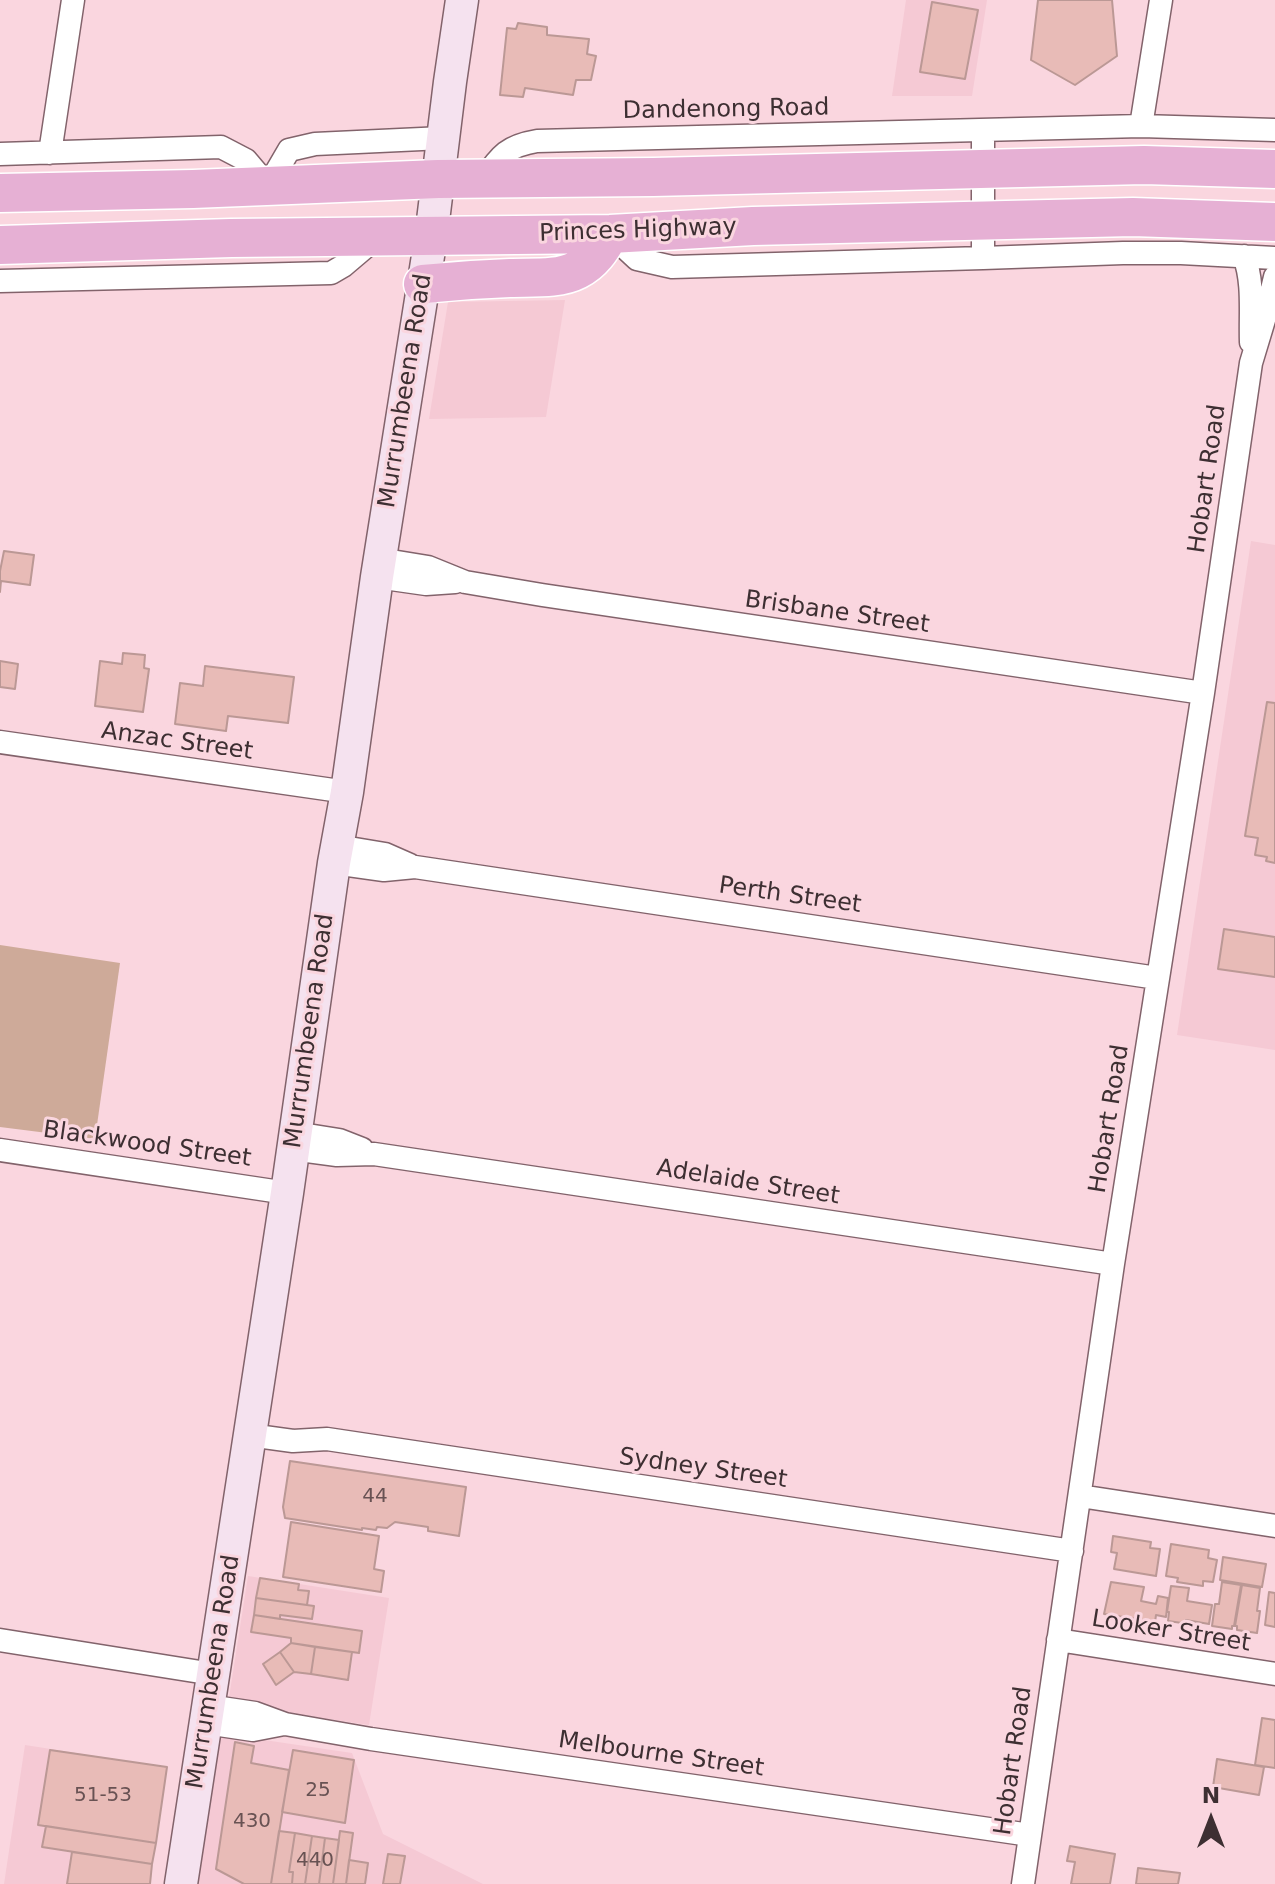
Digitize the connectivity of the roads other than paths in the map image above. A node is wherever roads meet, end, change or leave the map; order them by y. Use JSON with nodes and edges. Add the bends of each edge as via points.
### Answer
{"nodes":[{"id":1,"x":73,"y":0,"type":"edge"},
{"id":2,"x":462,"y":0,"type":"edge"},
{"id":3,"x":1161,"y":0,"type":"edge"},
{"id":4,"x":1141,"y":126,"type":"junction"},
{"id":5,"x":1275,"y":130,"type":"edge"},
{"id":6,"x":983,"y":131,"type":"junction"},
{"id":7,"x":443,"y":138,"type":"junction"},
{"id":8,"x":50,"y":153,"type":"junction"},
{"id":9,"x":0,"y":154,"type":"edge"},
{"id":10,"x":983,"y":169,"type":"junction"},
{"id":11,"x":1275,"y":169,"type":"edge"},
{"id":12,"x":485,"y":178,"type":"junction"},
{"id":13,"x":438,"y":179,"type":"junction"},
{"id":14,"x":268,"y":186,"type":"junction"},
{"id":15,"x":0,"y":193,"type":"edge"},
{"id":16,"x":983,"y":220,"type":"junction"},
{"id":17,"x":1275,"y":222,"type":"edge"},
{"id":18,"x":610,"y":234,"type":"junction"},
{"id":19,"x":377,"y":237,"type":"junction"},
{"id":20,"x":431,"y":237,"type":"junction"},
{"id":21,"x":52,"y":244,"type":"junction"},
{"id":22,"x":0,"y":245,"type":"edge"},
{"id":23,"x":1244,"y":256,"type":"junction"},
{"id":24,"x":983,"y":258,"type":"junction"},
{"id":25,"x":1275,"y":258,"type":"edge"},
{"id":26,"x":1275,"y":277,"type":"edge"},
{"id":27,"x":72,"y":279,"type":"junction"},
{"id":28,"x":0,"y":281,"type":"edge"},
{"id":29,"x":423,"y":284,"type":"junction"},
{"id":30,"x":1251,"y":363,"type":"junction"},
{"id":31,"x":378,"y":568,"type":"junction"},
{"id":32,"x":1203,"y":693,"type":"junction"},
{"id":33,"x":0,"y":742,"type":"edge"},
{"id":34,"x":347,"y":792,"type":"junction"},
{"id":35,"x":336,"y":855,"type":"junction"},
{"id":36,"x":1157,"y":978,"type":"junction"},
{"id":37,"x":294,"y":1141,"type":"junction"},
{"id":38,"x":0,"y":1150,"type":"edge"},
{"id":39,"x":287,"y":1193,"type":"junction"},
{"id":40,"x":1113,"y":1264,"type":"junction"},
{"id":41,"x":250,"y":1427,"type":"junction"},
{"id":42,"x":1080,"y":1496,"type":"junction"},
{"id":43,"x":1275,"y":1526,"type":"edge"},
{"id":44,"x":1072,"y":1551,"type":"junction"},
{"id":45,"x":0,"y":1640,"type":"edge"},
{"id":46,"x":1058,"y":1640,"type":"junction"},
{"id":47,"x":213,"y":1674,"type":"junction"},
{"id":48,"x":1275,"y":1674,"type":"edge"},
{"id":49,"x":207,"y":1715,"type":"junction"},
{"id":50,"x":1030,"y":1835,"type":"junction"},
{"id":51,"x":181,"y":1884,"type":"edge"},
{"id":52,"x":1023,"y":1884,"type":"edge"}],
"edges":[{"from":1,"to":8,"type":"street"},
{"from":2,"to":7,"type":"main road","name":"Murrumbeena Road"},
{"from":3,"to":4,"type":"street"},
{"from":4,"to":5,"type":"street","name":"Dandenong Road"},
{"from":4,"to":6,"type":"street","name":"Dandenong Road"},
{"from":6,"to":10,"type":"street"},
{"from":6,"to":12,"type":"street","name":"Dandenong Road","via":[[537,141],[501,155]]},
{"from":7,"to":13,"type":"main road","name":"Murrumbeena Road"},
{"from":7,"to":14,"type":"street","via":[[289,150]]},
{"from":8,"to":9,"type":"street"},
{"from":8,"to":14,"type":"street","via":[[221,147],[246,160]]},
{"from":10,"to":11,"type":"highway"},
{"from":10,"to":12,"type":"highway"},
{"from":10,"to":16,"type":"street"},
{"from":12,"to":13,"type":"highway"},
{"from":13,"to":14,"type":"highway"},
{"from":13,"to":20,"type":"main road","name":"Murrumbeena Road"},
{"from":14,"to":15,"type":"highway"},
{"from":16,"to":17,"type":"highway","name":"Princes Highway","via":[[1133,217]]},
{"from":16,"to":18,"type":"highway","name":"Princes Highway"},
{"from":16,"to":24,"type":"street"},
{"from":18,"to":20,"type":"highway","name":"Princes Highway"},
{"from":18,"to":24,"type":"street","via":[[637,259],[672,267]]},
{"from":18,"to":29,"type":"highway","via":[[600,252],[574,273]]},
{"from":19,"to":20,"type":"highway","name":"Princes Highway"},
{"from":19,"to":21,"type":"highway","name":"Princes Highway"},
{"from":19,"to":27,"type":"street","via":[[331,273]]},
{"from":20,"to":29,"type":"main road","name":"Murrumbeena Road"},
{"from":21,"to":22,"type":"highway","name":"Princes Highway"},
{"from":21,"to":27,"type":"street"},
{"from":23,"to":24,"type":"street"},
{"from":23,"to":25,"type":"street"},
{"from":23,"to":30,"type":"street","name":"Hobart Road","via":[[1251,286]]},
{"from":26,"to":30,"type":"street","name":"Hobart Road"},
{"from":27,"to":28,"type":"street"},
{"from":29,"to":31,"type":"main road","name":"Murrumbeena Road"},
{"from":30,"to":32,"type":"street","name":"Hobart Road"},
{"from":31,"to":32,"type":"street","name":"Brisbane Street","via":[[426,584],[465,582]]},
{"from":31,"to":34,"type":"main road","name":"Murrumbeena Road"},
{"from":32,"to":36,"type":"street","name":"Hobart Road"},
{"from":33,"to":34,"type":"street","name":"Anzac Street"},
{"from":34,"to":35,"type":"main road","name":"Murrumbeena Road"},
{"from":35,"to":36,"type":"street","name":"Perth Street","via":[[384,870],[415,867]]},
{"from":35,"to":37,"type":"main road","name":"Murrumbeena Road"},
{"from":36,"to":40,"type":"street","name":"Hobart Road"},
{"from":37,"to":39,"type":"main road","name":"Murrumbeena Road"},
{"from":37,"to":40,"type":"street","name":"Adelaide Street","via":[[337,1155],[374,1154]]},
{"from":38,"to":39,"type":"street","name":"Blackwood Street"},
{"from":39,"to":41,"type":"main road","name":"Murrumbeena Road"},
{"from":40,"to":42,"type":"street","name":"Hobart Road"},
{"from":41,"to":44,"type":"street","name":"Sydney Street","via":[[293,1441],[327,1439]]},
{"from":41,"to":47,"type":"main road","name":"Murrumbeena Road"},
{"from":42,"to":43,"type":"street"},
{"from":42,"to":44,"type":"street","name":"Hobart Road"},
{"from":44,"to":46,"type":"street","name":"Hobart Road"},
{"from":45,"to":47,"type":"street"},
{"from":46,"to":48,"type":"street","name":"Looker Street"},
{"from":46,"to":50,"type":"street","name":"Hobart Road"},
{"from":47,"to":49,"type":"main road","name":"Murrumbeena Road"},
{"from":49,"to":50,"type":"street","name":"Melbourne Street","via":[[255,1713],[285,1724],[371,1739]]},
{"from":49,"to":51,"type":"main road","name":"Murrumbeena Road"},
{"from":50,"to":52,"type":"street","name":"Hobart Road"}]}
